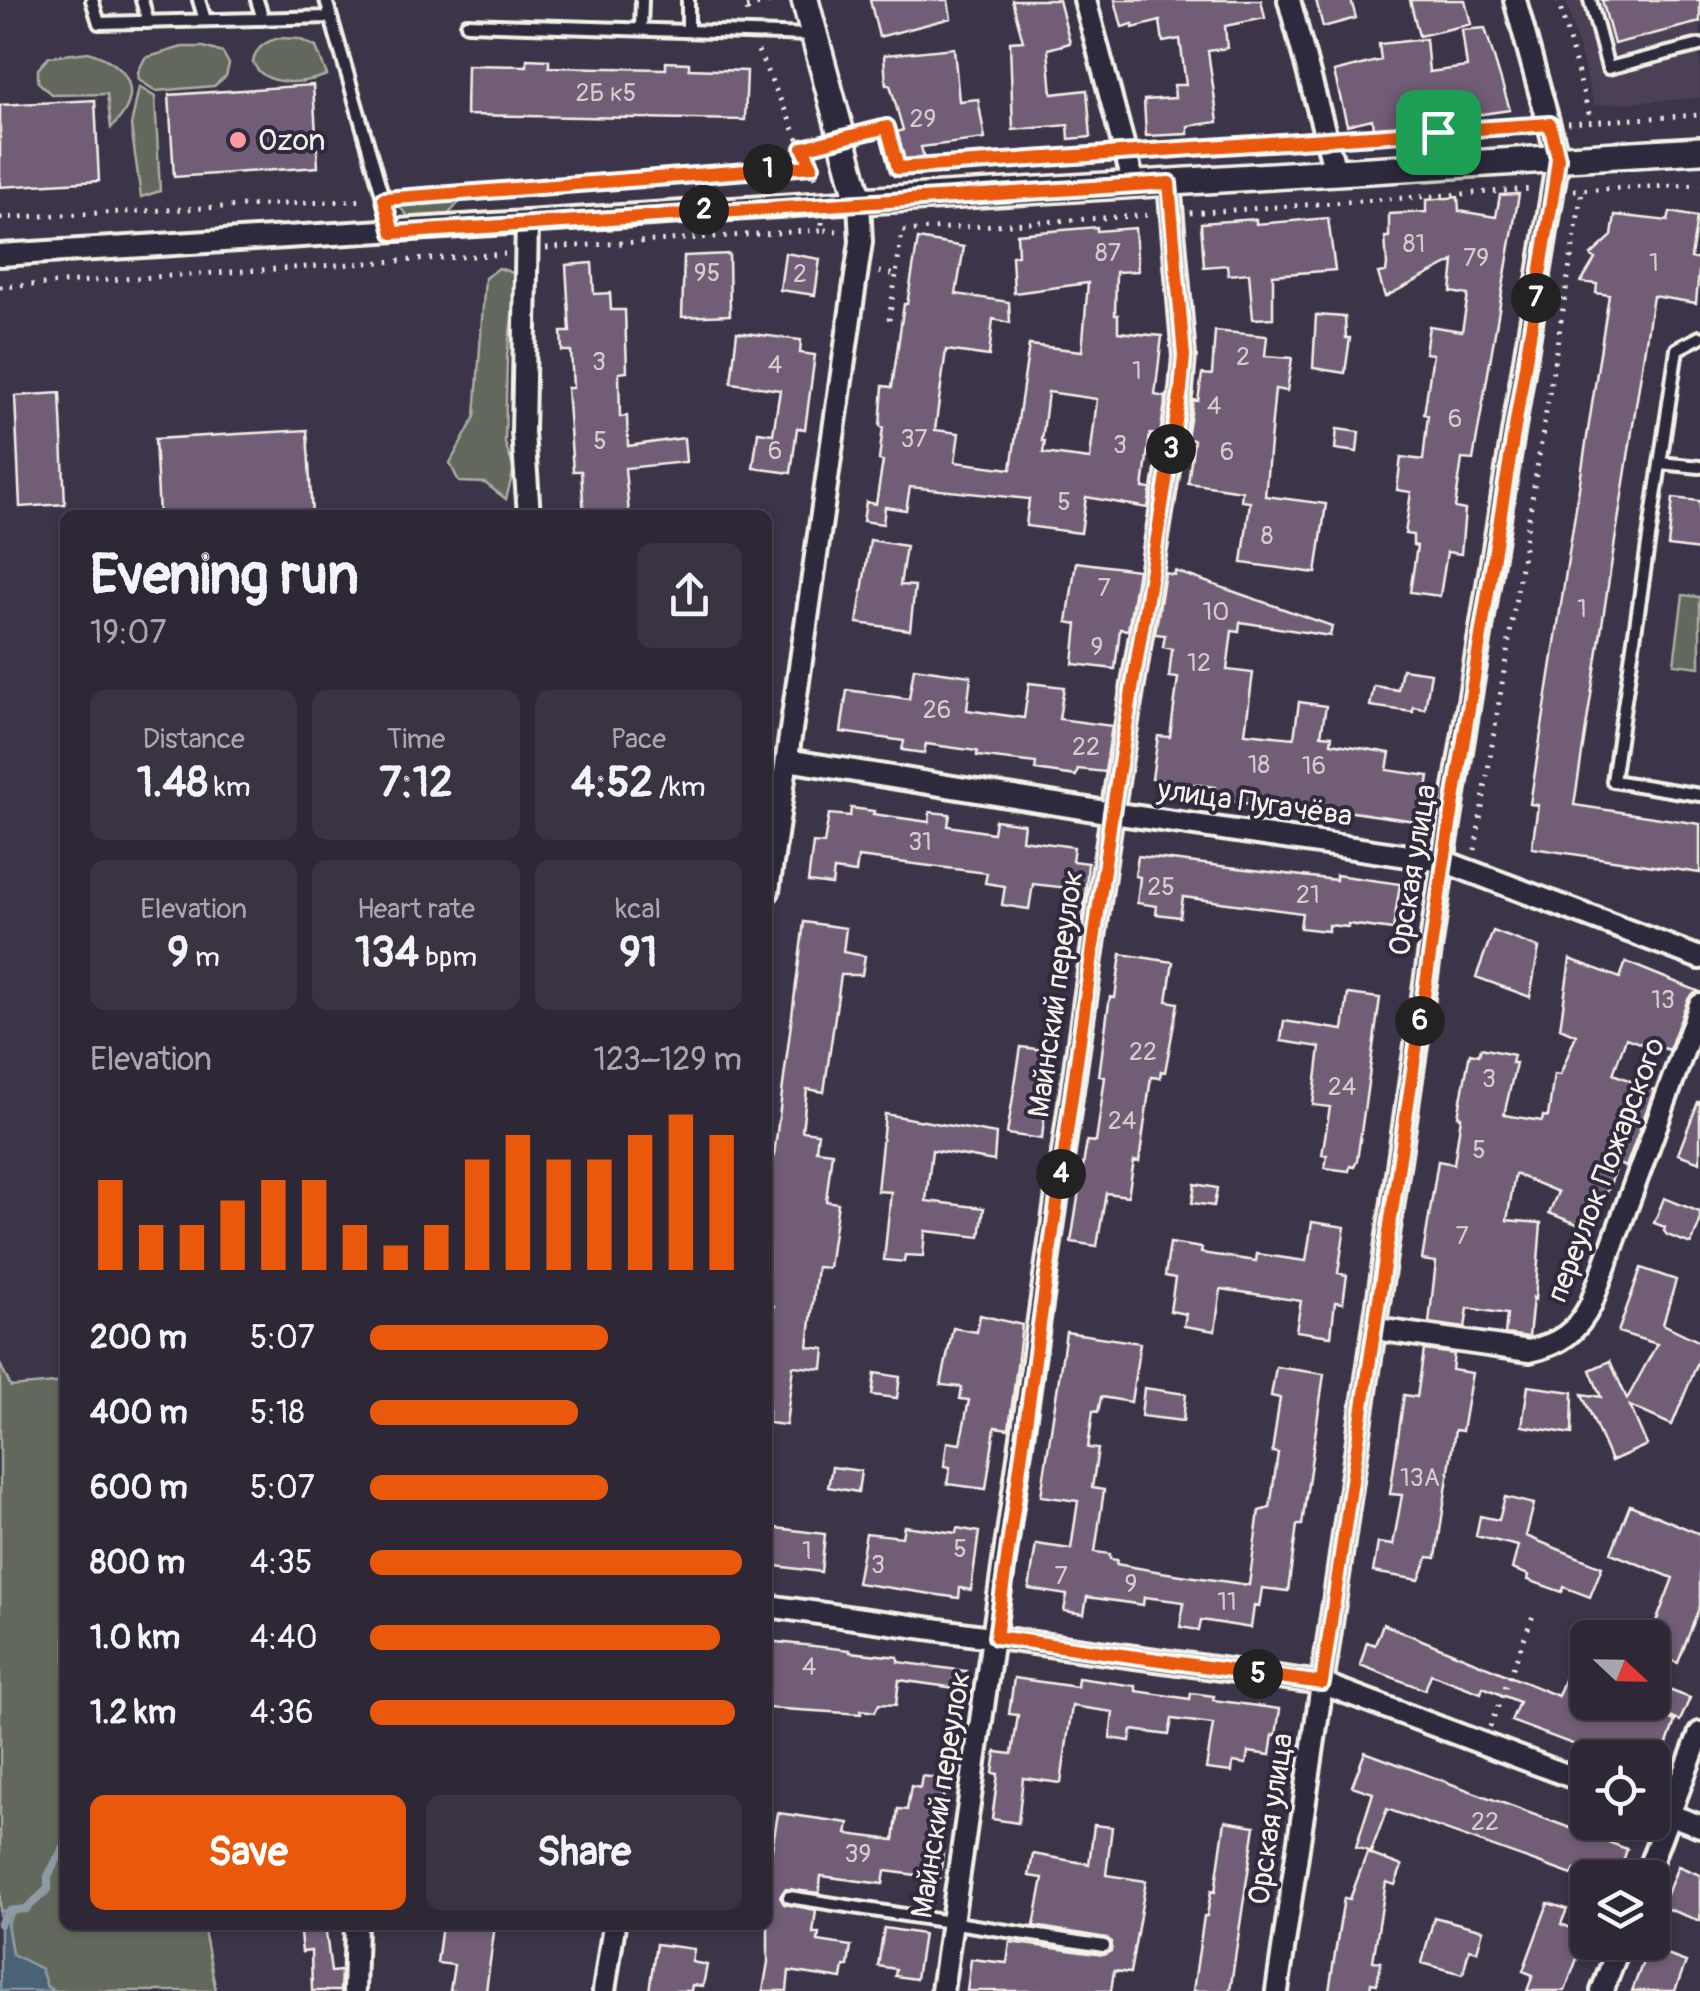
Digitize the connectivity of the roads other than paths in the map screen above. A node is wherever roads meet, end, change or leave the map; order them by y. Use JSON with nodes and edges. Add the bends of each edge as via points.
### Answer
{"nodes":[{"id":1,"x":92,"y":0,"type":"edge"},
{"id":2,"x":142,"y":0,"type":"edge"},
{"id":3,"x":199,"y":0,"type":"edge"},
{"id":4,"x":257,"y":0,"type":"edge"},
{"id":5,"x":326,"y":0,"type":"edge"},
{"id":6,"x":642,"y":0,"type":"edge"},
{"id":7,"x":688,"y":0,"type":"edge"},
{"id":8,"x":805,"y":0,"type":"edge"},
{"id":9,"x":1085,"y":0,"type":"edge"},
{"id":10,"x":1289,"y":0,"type":"edge"},
{"id":11,"x":1515,"y":0,"type":"edge"},
{"id":12,"x":1590,"y":0,"type":"edge"},
{"id":13,"x":330,"y":17,"type":"junction"},
{"id":14,"x":263,"y":19,"type":"junction"},
{"id":15,"x":204,"y":20,"type":"junction"},
{"id":16,"x":148,"y":22,"type":"junction"},
{"id":17,"x":467,"y":24,"type":"dead end"},
{"id":18,"x":641,"y":30,"type":"junction"},
{"id":19,"x":688,"y":31,"type":"junction"},
{"id":20,"x":815,"y":35,"type":"junction"},
{"id":21,"x":1700,"y":45,"type":"edge"},
{"id":22,"x":1700,"y":150,"type":"edge"},
{"id":23,"x":1558,"y":158,"type":"junction"},
{"id":24,"x":1336,"y":171,"type":"junction"},
{"id":25,"x":1169,"y":183,"type":"junction"},
{"id":26,"x":1134,"y":184,"type":"junction"},
{"id":27,"x":860,"y":201,"type":"junction"},
{"id":28,"x":527,"y":222,"type":"junction"},
{"id":29,"x":393,"y":233,"type":"junction"},
{"id":30,"x":0,"y":255,"type":"edge"},
{"id":31,"x":1700,"y":337,"type":"edge"},
{"id":32,"x":1660,"y":463,"type":"junction"},
{"id":33,"x":1700,"y":467,"type":"edge"},
{"id":34,"x":529,"y":510,"type":"edge"},
{"id":35,"x":787,"y":760,"type":"junction"},
{"id":36,"x":1700,"y":795,"type":"edge"},
{"id":37,"x":1112,"y":813,"type":"junction"},
{"id":38,"x":1444,"y":862,"type":"junction"},
{"id":39,"x":772,"y":863,"type":"edge"},
{"id":40,"x":1700,"y":958,"type":"edge"},
{"id":41,"x":1700,"y":1005,"type":"edge"},
{"id":42,"x":1376,"y":1329,"type":"junction"},
{"id":43,"x":772,"y":1607,"type":"edge"},
{"id":44,"x":996,"y":1637,"type":"junction"},
{"id":45,"x":1322,"y":1683,"type":"junction"},
{"id":46,"x":1700,"y":1733,"type":"edge"},
{"id":47,"x":1570,"y":1777,"type":"edge"},
{"id":48,"x":1670,"y":1793,"type":"edge"},
{"id":49,"x":1670,"y":1814,"type":"edge"},
{"id":50,"x":1700,"y":1826,"type":"edge"},
{"id":51,"x":789,"y":1897,"type":"dead end"},
{"id":52,"x":952,"y":1923,"type":"junction"},
{"id":53,"x":356,"y":1930,"type":"edge"},
{"id":54,"x":613,"y":1930,"type":"edge"},
{"id":55,"x":1104,"y":1946,"type":"dead end"},
{"id":56,"x":1614,"y":1960,"type":"edge"},
{"id":57,"x":354,"y":1991,"type":"edge"},
{"id":58,"x":604,"y":1991,"type":"edge"},
{"id":59,"x":942,"y":1991,"type":"edge"},
{"id":60,"x":1277,"y":1991,"type":"edge"},
{"id":61,"x":1602,"y":1991,"type":"edge"}],
"edges":[{"from":1,"to":16,"type":"lane","via":[[99,23]]},
{"from":2,"to":16,"type":"lane"},
{"from":3,"to":15,"type":"lane"},
{"from":4,"to":14,"type":"lane"},
{"from":5,"to":13,"type":"lane"},
{"from":6,"to":18,"type":"lane"},
{"from":7,"to":19,"type":"lane"},
{"from":8,"to":20,"type":"street"},
{"from":9,"to":26,"type":"street"},
{"from":10,"to":24,"type":"street"},
{"from":11,"to":23,"type":"street","name":"Орская улица"},
{"from":12,"to":21,"type":"lane","via":[[1608,68]]},
{"from":13,"to":14,"type":"lane"},
{"from":13,"to":29,"type":"lane"},
{"from":14,"to":15,"type":"lane"},
{"from":15,"to":16,"type":"lane"},
{"from":17,"to":18,"type":"lane"},
{"from":18,"to":19,"type":"lane"},
{"from":19,"to":20,"type":"lane"},
{"from":20,"to":27,"type":"street"},
{"from":22,"to":23,"type":"street"},
{"from":23,"to":24,"type":"street"},
{"from":23,"to":38,"type":"street","name":"Орская улица"},
{"from":24,"to":25,"type":"street"},
{"from":25,"to":26,"type":"street"},
{"from":25,"to":37,"type":"street","name":"Майнский переулок","via":[[1181,390]]},
{"from":26,"to":27,"type":"street"},
{"from":27,"to":28,"type":"street"},
{"from":27,"to":35,"type":"street","via":[[857,269]]},
{"from":28,"to":29,"type":"street"},
{"from":28,"to":34,"type":"street","via":[[523,432]]},
{"from":29,"to":30,"type":"street"},
{"from":31,"to":32,"type":"lane","via":[[1677,349]]},
{"from":32,"to":33,"type":"lane"},
{"from":32,"to":36,"type":"lane","via":[[1613,781]]},
{"from":35,"to":37,"type":"street","name":"улица Пугачёва"},
{"from":35,"to":39,"type":"street"},
{"from":37,"to":38,"type":"street","name":"улица Пугачёва"},
{"from":37,"to":44,"type":"street","name":"Майнский переулок"},
{"from":38,"to":40,"type":"street","name":"улица Пугачёва"},
{"from":38,"to":42,"type":"street","name":"Орская улица"},
{"from":41,"to":42,"type":"street","name":"переулок Пожарского","via":[[1592,1304],[1573,1333],[1529,1350]]},
{"from":42,"to":45,"type":"street","name":"Орская улица"},
{"from":43,"to":44,"type":"street"},
{"from":44,"to":45,"type":"street"},
{"from":44,"to":52,"type":"street","name":"Майнский переулок"},
{"from":45,"to":47,"type":"street"},
{"from":45,"to":60,"type":"street","name":"Орская улица"},
{"from":46,"to":48,"type":"street"},
{"from":49,"to":50,"type":"street"},
{"from":51,"to":52,"type":"lane"},
{"from":52,"to":55,"type":"lane"},
{"from":52,"to":59,"type":"street","name":"Майнский переулок"},
{"from":53,"to":57,"type":"street"},
{"from":54,"to":58,"type":"street"},
{"from":56,"to":61,"type":"street"}]}
